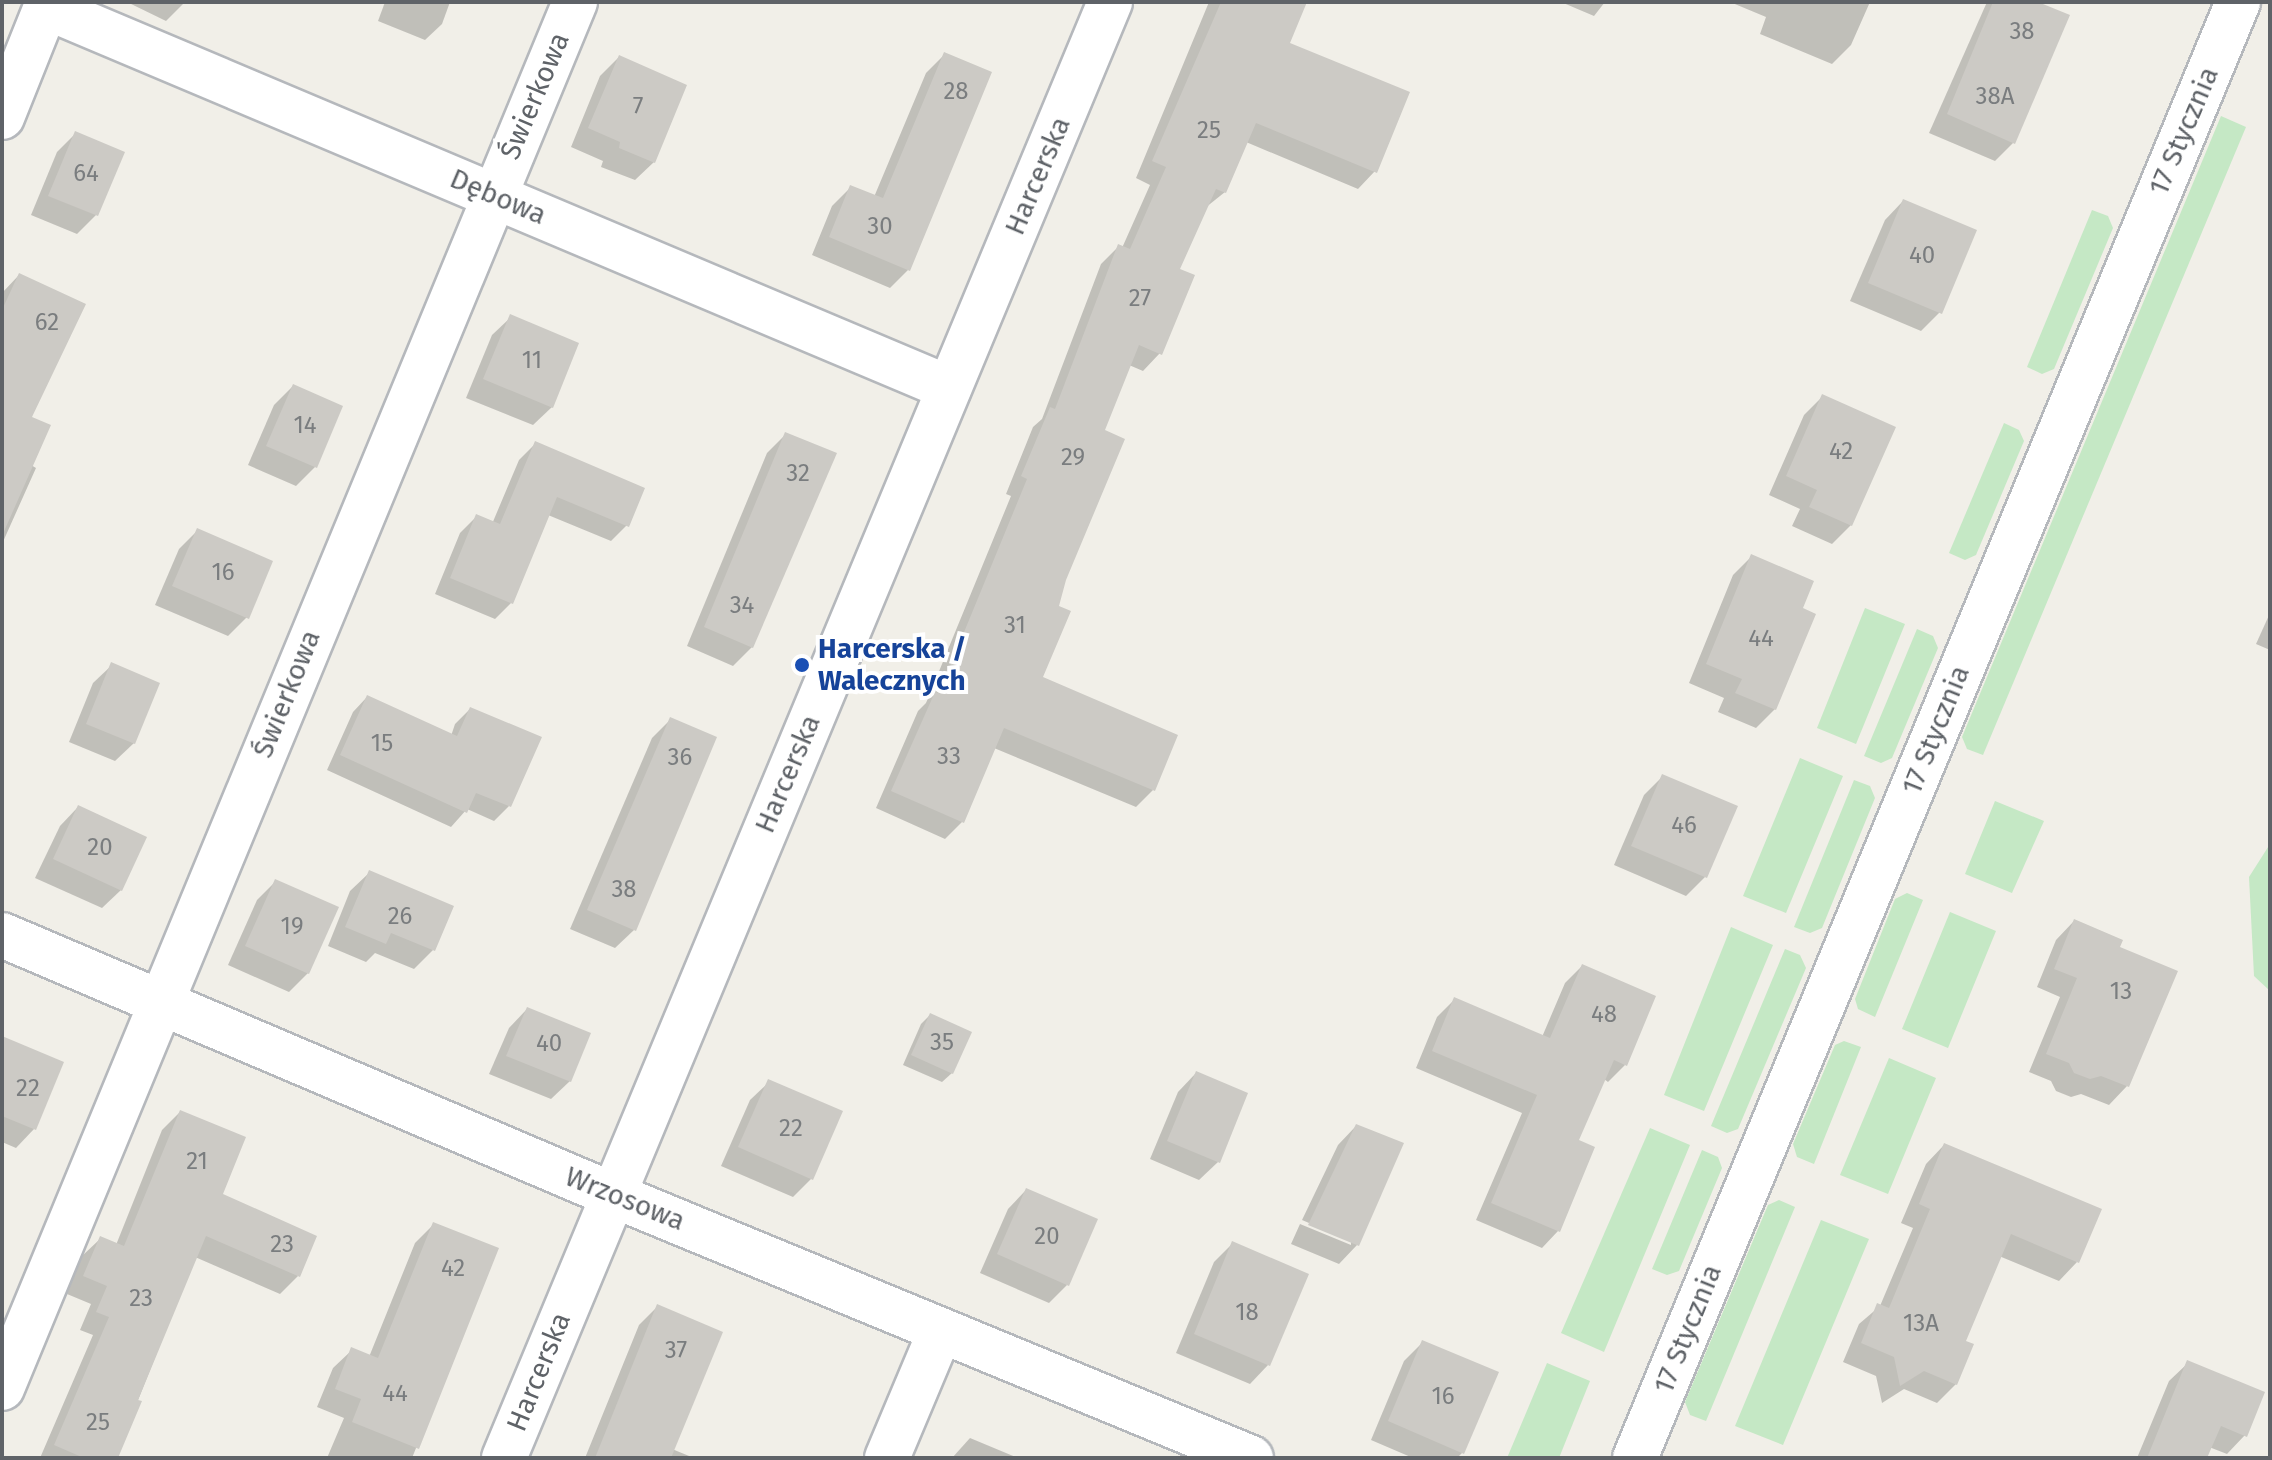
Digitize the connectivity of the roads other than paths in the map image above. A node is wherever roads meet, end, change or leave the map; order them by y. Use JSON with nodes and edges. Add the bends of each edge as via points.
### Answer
{"nodes":[{"id":1,"x":575,"y":2,"type":"edge"},
{"id":2,"x":1110,"y":2,"type":"edge"},
{"id":3,"x":2238,"y":2,"type":"edge"},
{"id":4,"x":2256,"y":2,"type":"edge"},
{"id":5,"x":47,"y":4,"type":"edge"},
{"id":6,"x":2270,"y":8,"type":"edge"},
{"id":7,"x":2,"y":117,"type":"edge"},
{"id":8,"x":493,"y":195,"type":"junction"},
{"id":9,"x":949,"y":388,"type":"junction"},
{"id":10,"x":2,"y":935,"type":"edge"},
{"id":11,"x":160,"y":1001,"type":"junction"},
{"id":12,"x":613,"y":1195,"type":"junction"},
{"id":13,"x":940,"y":1332,"type":"junction"},
{"id":14,"x":2,"y":1388,"type":"edge"},
{"id":15,"x":504,"y":1458,"type":"edge"},
{"id":16,"x":887,"y":1458,"type":"edge"},
{"id":17,"x":1251,"y":1458,"type":"edge"},
{"id":18,"x":1635,"y":1458,"type":"edge"}],
"edges":[{"from":1,"to":8,"type":"street","name":"Świerkowa"},
{"from":2,"to":9,"type":"street","name":"Harcerska"},
{"from":3,"to":18,"type":"street","name":"17 Stycznia"},
{"from":4,"to":6,"type":"street"},
{"from":5,"to":7,"type":"street"},
{"from":5,"to":8,"type":"street","name":"Dębowa"},
{"from":8,"to":9,"type":"street","name":"Dębowa"},
{"from":8,"to":11,"type":"street","name":"Świerkowa"},
{"from":9,"to":12,"type":"street","name":"Harcerska"},
{"from":10,"to":11,"type":"street","name":"Wrzosowa"},
{"from":11,"to":12,"type":"street","name":"Wrzosowa"},
{"from":11,"to":14,"type":"street","name":"Świerkowa"},
{"from":12,"to":13,"type":"street","name":"Wrzosowa"},
{"from":12,"to":15,"type":"street","name":"Harcerska"},
{"from":13,"to":16,"type":"street"},
{"from":13,"to":17,"type":"street","name":"Wrzosowa"}]}
